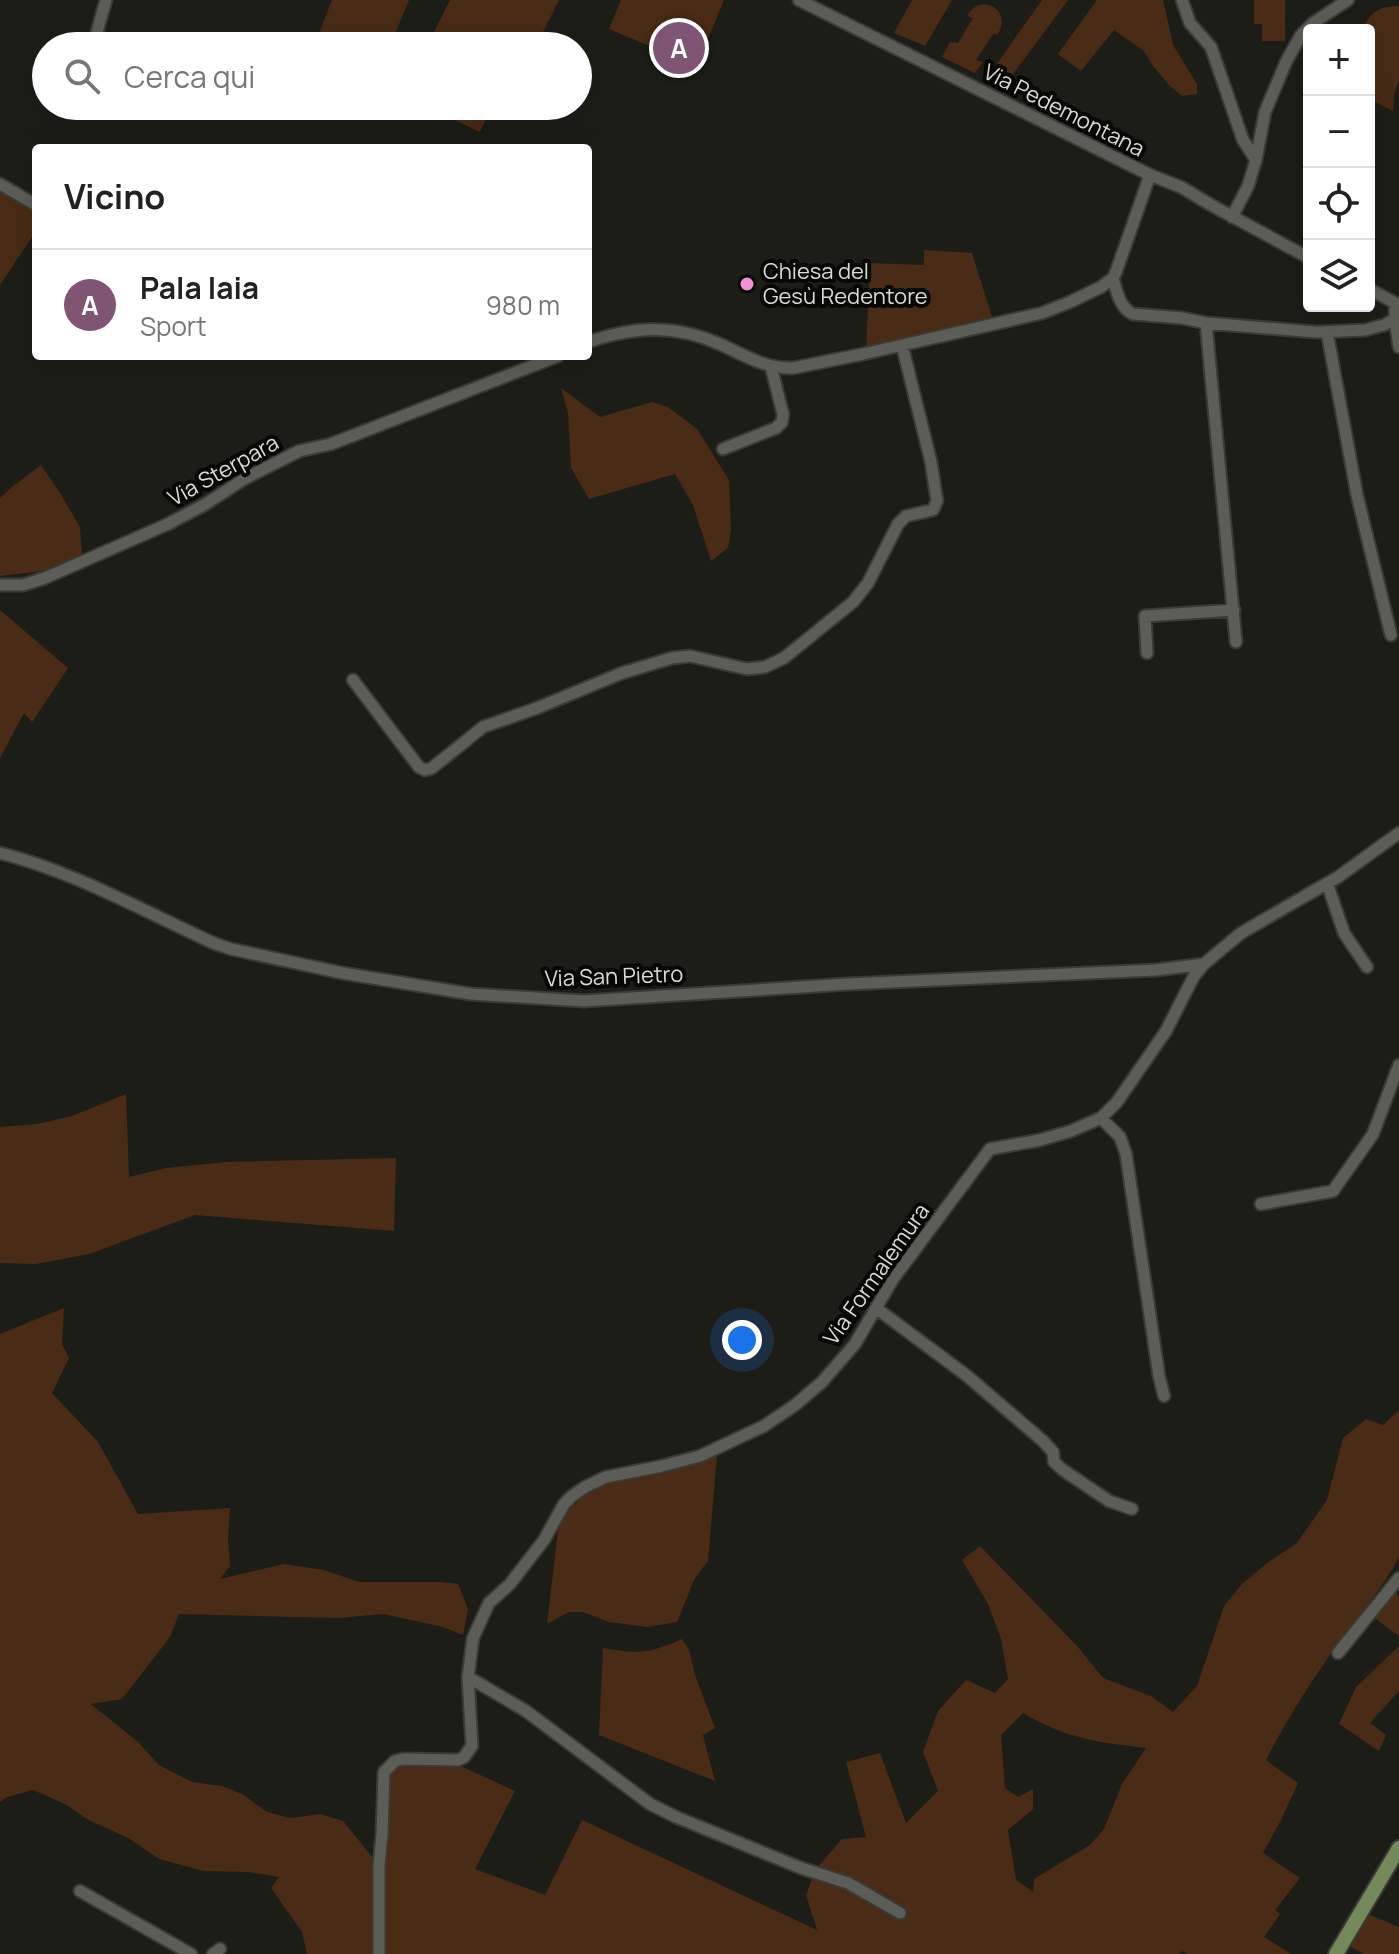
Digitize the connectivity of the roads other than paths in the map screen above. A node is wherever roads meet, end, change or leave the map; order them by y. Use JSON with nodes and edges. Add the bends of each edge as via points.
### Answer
{"nodes":[{"id":1,"x":106,"y":0,"type":"edge"},
{"id":2,"x":1182,"y":0,"type":"edge"},
{"id":3,"x":1348,"y":0,"type":"edge"},
{"id":4,"x":806,"y":2,"type":"edge"},
{"id":5,"x":97,"y":32,"type":"dead end"},
{"id":6,"x":1256,"y":160,"type":"junction"},
{"id":7,"x":1150,"y":175,"type":"junction"},
{"id":8,"x":0,"y":184,"type":"edge"},
{"id":9,"x":32,"y":203,"type":"edge"},
{"id":10,"x":1232,"y":217,"type":"junction"},
{"id":11,"x":1303,"y":255,"type":"edge"},
{"id":12,"x":1113,"y":278,"type":"junction"},
{"id":13,"x":1375,"y":292,"type":"edge"},
{"id":14,"x":1397,"y":304,"type":"edge"},
{"id":15,"x":1395,"y":319,"type":"junction"},
{"id":16,"x":1206,"y":323,"type":"junction"},
{"id":17,"x":1327,"y":332,"type":"junction"},
{"id":18,"x":592,"y":341,"type":"edge"},
{"id":19,"x":902,"y":345,"type":"junction"},
{"id":20,"x":1399,"y":347,"type":"edge"},
{"id":21,"x":548,"y":360,"type":"edge"},
{"id":22,"x":771,"y":367,"type":"junction"},
{"id":23,"x":723,"y":449,"type":"dead end"},
{"id":24,"x":0,"y":585,"type":"edge"},
{"id":25,"x":1234,"y":610,"type":"junction"},
{"id":26,"x":1391,"y":635,"type":"dead end"},
{"id":27,"x":1236,"y":642,"type":"dead end"},
{"id":28,"x":1147,"y":653,"type":"dead end"},
{"id":29,"x":353,"y":680,"type":"dead end"},
{"id":30,"x":1399,"y":833,"type":"edge"},
{"id":31,"x":0,"y":853,"type":"edge"},
{"id":32,"x":1327,"y":883,"type":"junction"},
{"id":33,"x":1204,"y":964,"type":"junction"},
{"id":34,"x":1367,"y":967,"type":"dead end"},
{"id":35,"x":1399,"y":1065,"type":"edge"},
{"id":36,"x":1101,"y":1118,"type":"junction"},
{"id":37,"x":1261,"y":1204,"type":"dead end"},
{"id":38,"x":876,"y":1308,"type":"junction"},
{"id":39,"x":1164,"y":1396,"type":"dead end"},
{"id":40,"x":1132,"y":1509,"type":"dead end"},
{"id":41,"x":1399,"y":1578,"type":"edge"},
{"id":42,"x":1338,"y":1653,"type":"dead end"},
{"id":43,"x":468,"y":1677,"type":"junction"},
{"id":44,"x":1399,"y":1848,"type":"edge"},
{"id":45,"x":80,"y":1891,"type":"dead end"},
{"id":46,"x":900,"y":1913,"type":"dead end"},
{"id":47,"x":191,"y":1954,"type":"edge"},
{"id":48,"x":379,"y":1954,"type":"edge"},
{"id":49,"x":1336,"y":1954,"type":"edge"}],
"edges":[{"from":1,"to":5,"type":"street"},
{"from":2,"to":6,"type":"street","via":[[1190,23],[1211,47],[1243,140]]},
{"from":3,"to":6,"type":"street","via":[[1301,35],[1265,112]]},
{"from":4,"to":7,"type":"street","name":"Via Pedemontana"},
{"from":6,"to":10,"type":"street"},
{"from":7,"to":10,"type":"street","name":"Via Pedemontana"},
{"from":7,"to":12,"type":"street"},
{"from":8,"to":9,"type":"street"},
{"from":10,"to":11,"type":"street","name":"Via Pedemontana"},
{"from":12,"to":16,"type":"street","via":[[1129,312]]},
{"from":12,"to":19,"type":"street","via":[[1042,313]]},
{"from":13,"to":14,"type":"street"},
{"from":14,"to":15,"type":"street"},
{"from":15,"to":17,"type":"street","via":[[1375,328]]},
{"from":15,"to":20,"type":"street"},
{"from":16,"to":17,"type":"street"},
{"from":16,"to":25,"type":"street"},
{"from":17,"to":26,"type":"street","via":[[1357,495]]},
{"from":18,"to":22,"type":"street","via":[[630,331],[672,330],[708,339]]},
{"from":19,"to":22,"type":"street","via":[[805,367]]},
{"from":19,"to":29,"type":"street","via":[[937,501],[933,510],[906,516],[898,524],[853,602],[784,658],[747,669],[690,656],[622,673],[483,727],[425,770]]},
{"from":21,"to":24,"type":"street","name":"Via Sterpara","via":[[331,444],[299,451],[180,518],[45,578]]},
{"from":22,"to":23,"type":"street","via":[[782,422]]},
{"from":25,"to":27,"type":"street"},
{"from":25,"to":28,"type":"street","via":[[1145,616]]},
{"from":30,"to":32,"type":"street"},
{"from":31,"to":33,"type":"street","name":"Via San Pietro","via":[[85,884],[216,944],[342,973],[471,994],[584,1001]]},
{"from":32,"to":33,"type":"street","via":[[1241,933]]},
{"from":32,"to":34,"type":"street","via":[[1344,933]]},
{"from":33,"to":36,"type":"street","name":"Via Formalemura","via":[[1166,1031]]},
{"from":35,"to":37,"type":"street","via":[[1373,1134],[1333,1191]]},
{"from":36,"to":38,"type":"street","name":"Via Formalemura","via":[[1040,1140],[990,1149]]},
{"from":36,"to":39,"type":"street","via":[[1120,1137],[1126,1154]]},
{"from":38,"to":40,"type":"street","via":[[1043,1441],[1063,1470],[1109,1501]]},
{"from":38,"to":43,"type":"street","name":"Via Formalemura","via":[[855,1344],[822,1382],[764,1426],[700,1456],[606,1477],[572,1496],[510,1584],[489,1603],[473,1638]]},
{"from":41,"to":42,"type":"street"},
{"from":43,"to":46,"type":"street","via":[[526,1711],[650,1804],[848,1883]]},
{"from":43,"to":48,"type":"street","name":"Via Formalemura","via":[[472,1746],[464,1757],[403,1759],[384,1772]]},
{"from":44,"to":49,"type":"main road"},
{"from":45,"to":47,"type":"street"}]}
